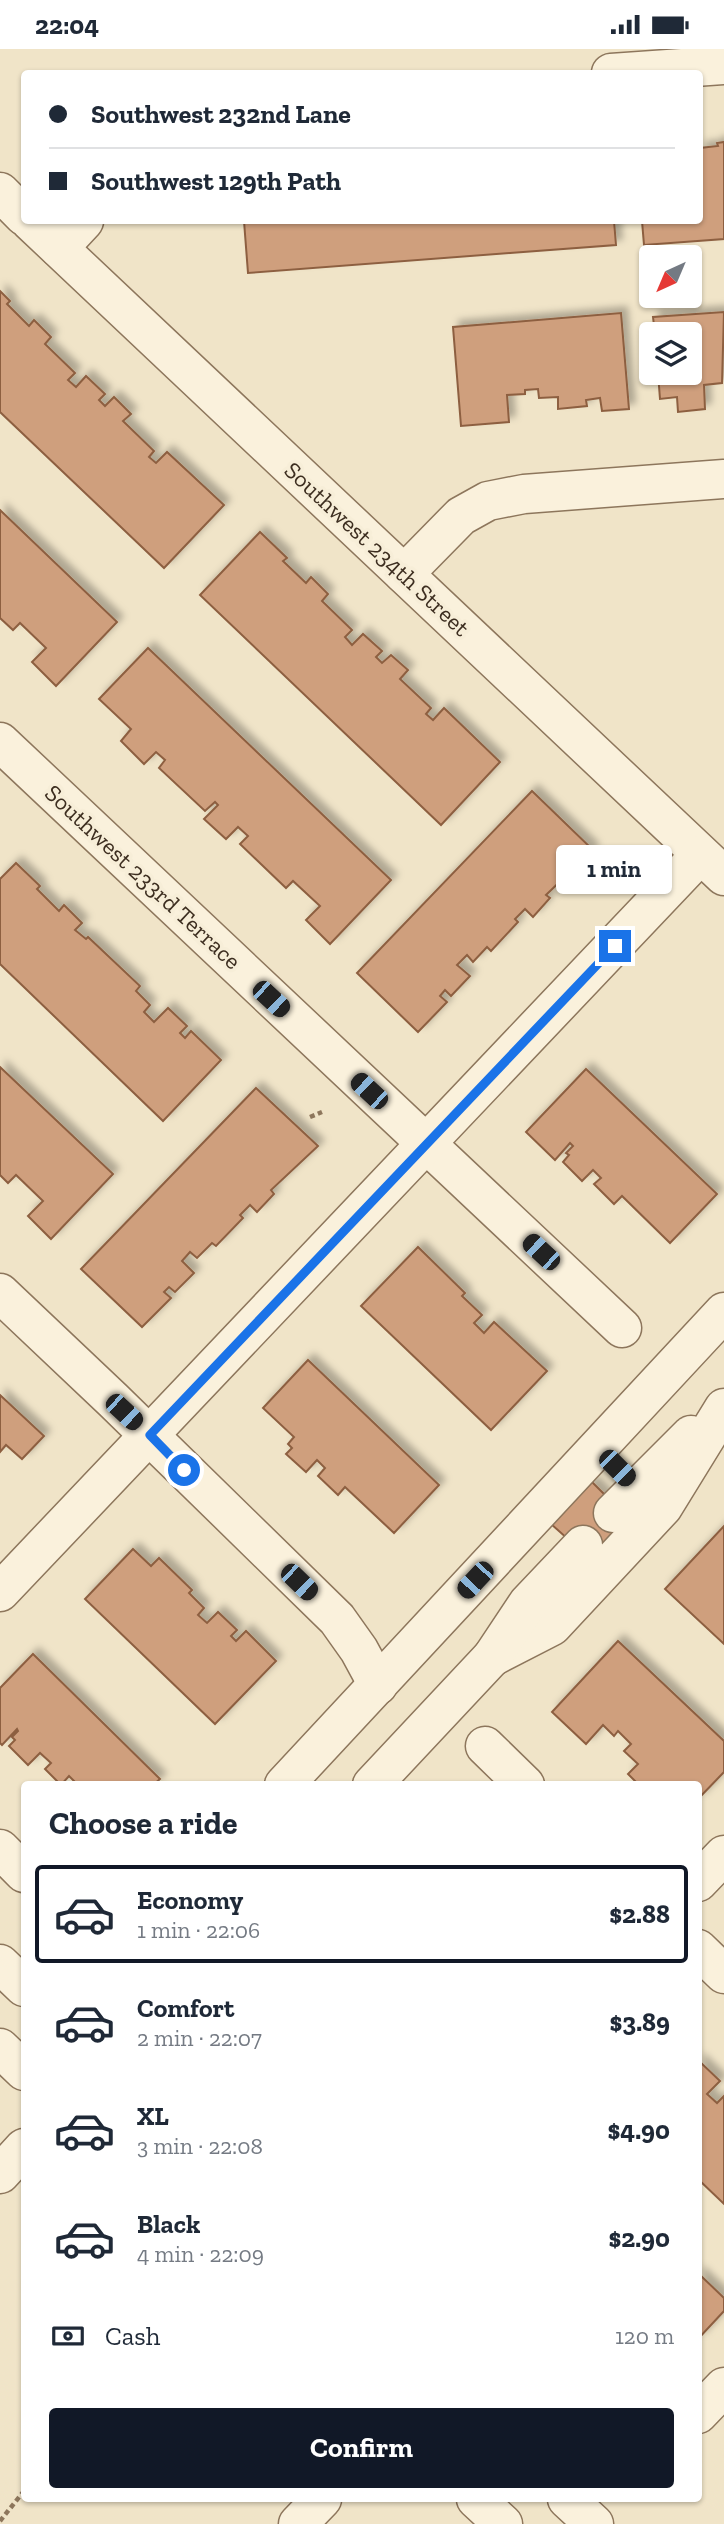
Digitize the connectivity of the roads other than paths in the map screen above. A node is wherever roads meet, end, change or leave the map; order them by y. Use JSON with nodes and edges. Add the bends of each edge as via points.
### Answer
{"nodes":[{"id":1,"x":724,"y":65,"type":"edge"},
{"id":2,"x":653,"y":70,"type":"edge"},
{"id":3,"x":0,"y":192,"type":"edge"},
{"id":4,"x":21,"y":212,"type":"edge"},
{"id":5,"x":39,"y":224,"type":"edge"},
{"id":6,"x":71,"y":234,"type":"edge"},
{"id":7,"x":724,"y":479,"type":"edge"},
{"id":8,"x":404,"y":574,"type":"junction"},
{"id":9,"x":0,"y":742,"type":"edge"},
{"id":10,"x":712,"y":866,"type":"edge"},
{"id":11,"x":427,"y":1145,"type":"junction"},
{"id":12,"x":0,"y":1293,"type":"edge"},
{"id":13,"x":724,"y":1312,"type":"edge"},
{"id":14,"x":622,"y":1328,"type":"dead end"},
{"id":15,"x":724,"y":1403,"type":"edge"},
{"id":16,"x":724,"y":1408,"type":"edge"},
{"id":17,"x":150,"y":1435,"type":"junction"},
{"id":18,"x":597,"y":1448,"type":"junction"},
{"id":19,"x":583,"y":1545,"type":"dead end"},
{"id":20,"x":0,"y":1593,"type":"edge"},
{"id":21,"x":492,"y":1657,"type":"junction"},
{"id":22,"x":378,"y":1685,"type":"junction"},
{"id":23,"x":485,"y":1746,"type":"dead end"},
{"id":24,"x":288,"y":1781,"type":"edge"},
{"id":25,"x":376,"y":1781,"type":"edge"},
{"id":26,"x":521,"y":1781,"type":"edge"},
{"id":27,"x":0,"y":1849,"type":"edge"},
{"id":28,"x":724,"y":1855,"type":"edge"},
{"id":29,"x":21,"y":1870,"type":"edge"},
{"id":30,"x":702,"y":1878,"type":"edge"},
{"id":31,"x":702,"y":1953,"type":"edge"},
{"id":32,"x":0,"y":1964,"type":"edge"},
{"id":33,"x":724,"y":1974,"type":"edge"},
{"id":34,"x":21,"y":1984,"type":"edge"},
{"id":35,"x":21,"y":2151,"type":"edge"},
{"id":36,"x":0,"y":2174,"type":"edge"},
{"id":37,"x":724,"y":2387,"type":"edge"},
{"id":38,"x":702,"y":2410,"type":"edge"},
{"id":39,"x":319,"y":2502,"type":"edge"},
{"id":40,"x":479,"y":2502,"type":"edge"},
{"id":41,"x":570,"y":2502,"type":"edge"},
{"id":42,"x":298,"y":2524,"type":"edge"},
{"id":43,"x":503,"y":2524,"type":"edge"},
{"id":44,"x":594,"y":2524,"type":"edge"}],
"edges":[{"from":1,"to":2,"type":"street"},
{"from":3,"to":4,"type":"street"},
{"from":5,"to":6,"type":"street","name":"Southwest 234th Street"},
{"from":6,"to":8,"type":"street","name":"Southwest 234th Street"},
{"from":7,"to":8,"type":"street","via":[[495,499],[461,516]]},
{"from":8,"to":10,"type":"street","name":"Southwest 234th Street"},
{"from":9,"to":11,"type":"street","name":"Southwest 233rd Terrace"},
{"from":10,"to":11,"type":"street"},
{"from":11,"to":14,"type":"street","name":"Southwest 233rd Terrace"},
{"from":11,"to":17,"type":"street"},
{"from":12,"to":17,"type":"street"},
{"from":13,"to":18,"type":"street"},
{"from":15,"to":18,"type":"street","via":[[625,1500]]},
{"from":16,"to":21,"type":"street","via":[[663,1507],[552,1626]]},
{"from":17,"to":20,"type":"street"},
{"from":17,"to":22,"type":"street","via":[[337,1619]]},
{"from":18,"to":22,"type":"street"},
{"from":19,"to":21,"type":"street","via":[[528,1603]]},
{"from":21,"to":25,"type":"street"},
{"from":22,"to":24,"type":"street"},
{"from":23,"to":26,"type":"street"},
{"from":27,"to":29,"type":"street"},
{"from":28,"to":30,"type":"street"},
{"from":31,"to":33,"type":"street"},
{"from":32,"to":34,"type":"street"},
{"from":35,"to":36,"type":"street"},
{"from":37,"to":38,"type":"street"},
{"from":39,"to":42,"type":"street"},
{"from":40,"to":43,"type":"street"},
{"from":41,"to":44,"type":"street"}]}
